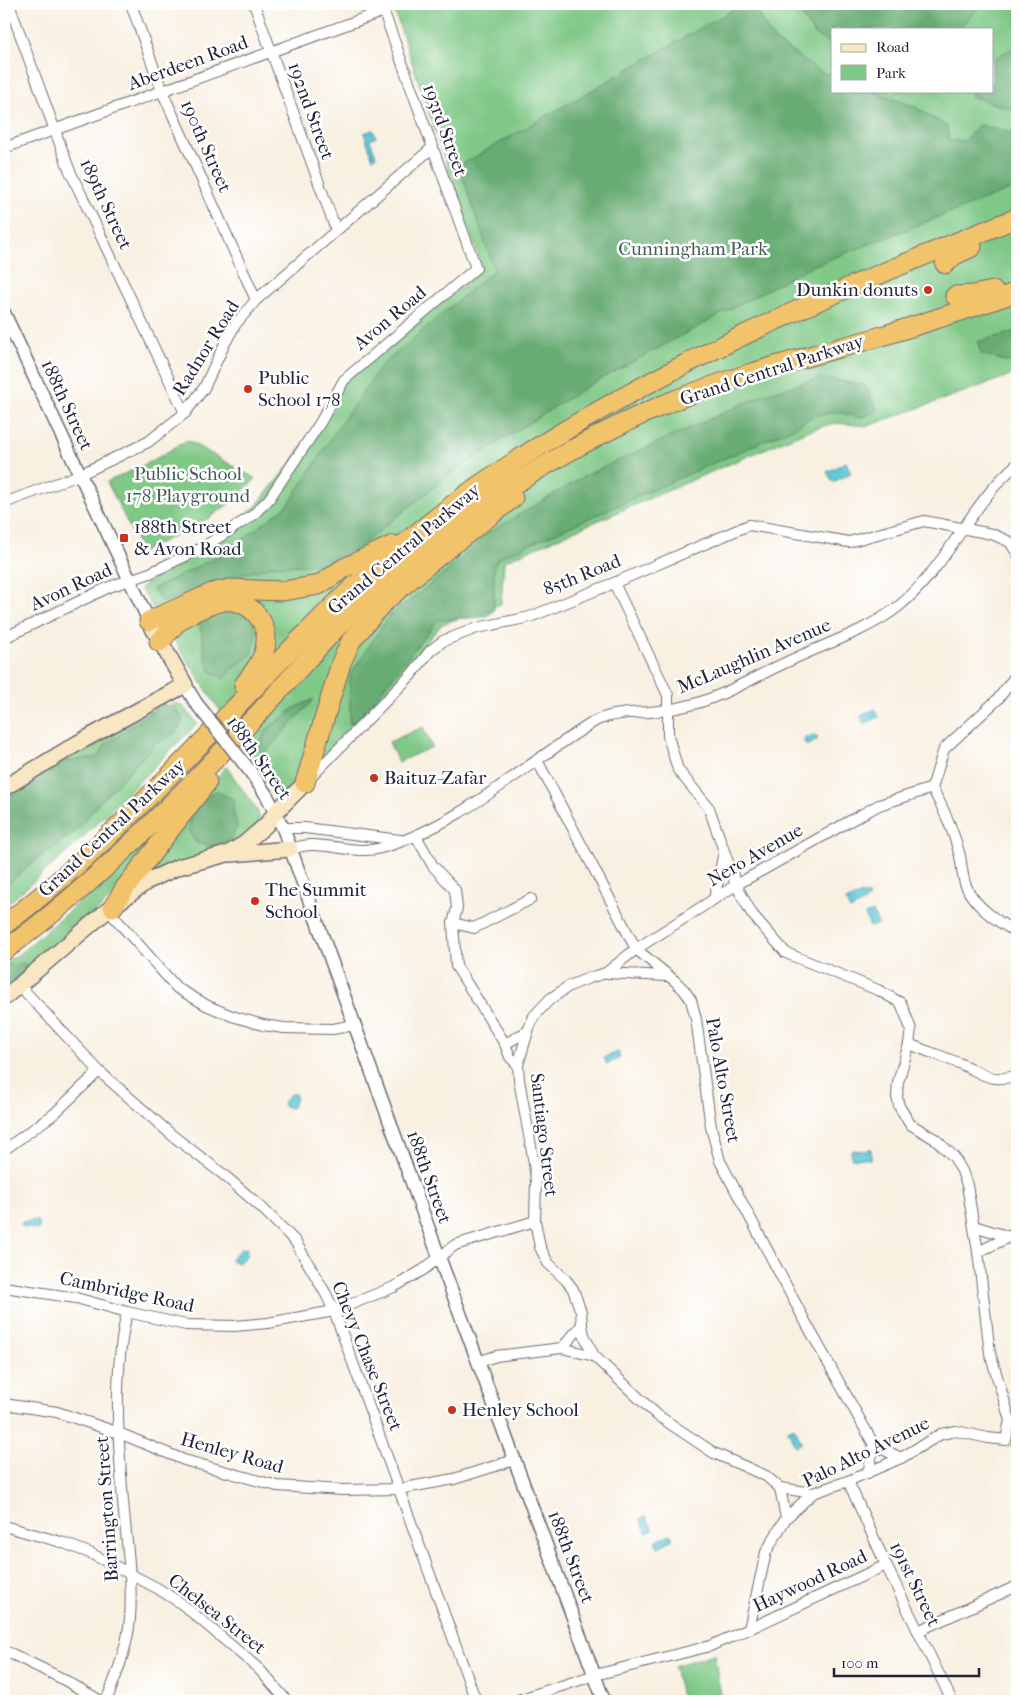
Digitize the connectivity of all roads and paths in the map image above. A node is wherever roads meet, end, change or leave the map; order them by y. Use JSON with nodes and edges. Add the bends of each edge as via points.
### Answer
{"nodes":[{"id":1,"x":9,"y":4,"type":"edge"},
{"id":2,"x":131,"y":4,"type":"edge"},
{"id":3,"x":254,"y":4,"type":"edge"},
{"id":4,"x":383,"y":8,"type":"edge"},
{"id":5,"x":271,"y":52,"type":"junction"},
{"id":6,"x":162,"y":91,"type":"junction"},
{"id":7,"x":54,"y":130,"type":"junction"},
{"id":8,"x":4,"y":148,"type":"edge"},
{"id":9,"x":433,"y":148,"type":"junction"},
{"id":10,"x":1017,"y":218,"type":"edge"},
{"id":11,"x":336,"y":230,"type":"junction"},
{"id":12,"x":1017,"y":230,"type":"edge"},
{"id":13,"x":945,"y":264,"type":"dead end"},
{"id":14,"x":476,"y":268,"type":"joint"},
{"id":15,"x":1017,"y":282,"type":"edge"},
{"id":16,"x":1017,"y":292,"type":"edge"},
{"id":17,"x":955,"y":296,"type":"dead end"},
{"id":18,"x":256,"y":300,"type":"junction"},
{"id":19,"x":842,"y":301,"type":"dead end"},
{"id":20,"x":4,"y":313,"type":"edge"},
{"id":21,"x":853,"y":334,"type":"dead end"},
{"id":22,"x":712,"y":350,"type":"junction"},
{"id":23,"x":764,"y":369,"type":"junction"},
{"id":24,"x":185,"y":414,"type":"junction"},
{"id":25,"x":569,"y":452,"type":"junction"},
{"id":26,"x":1017,"y":464,"type":"edge"},
{"id":27,"x":79,"y":475,"type":"junction"},
{"id":28,"x":4,"y":503,"type":"edge"},
{"id":29,"x":965,"y":528,"type":"junction"},
{"id":30,"x":419,"y":532,"type":"junction"},
{"id":31,"x":1017,"y":553,"type":"edge"},
{"id":32,"x":129,"y":580,"type":"junction"},
{"id":33,"x":614,"y":584,"type":"junction"},
{"id":34,"x":382,"y":605,"type":"junction"},
{"id":35,"x":149,"y":621,"type":"junction"},
{"id":36,"x":4,"y":638,"type":"edge"},
{"id":37,"x":159,"y":642,"type":"junction"},
{"id":38,"x":1017,"y":674,"type":"edge"},
{"id":39,"x":185,"y":685,"type":"junction"},
{"id":40,"x":668,"y":710,"type":"junction"},
{"id":41,"x":203,"y":741,"type":"junction"},
{"id":42,"x":537,"y":760,"type":"junction"},
{"id":43,"x":305,"y":783,"type":"junction"},
{"id":44,"x":4,"y":788,"type":"edge"},
{"id":45,"x":932,"y":788,"type":"junction"},
{"id":46,"x":276,"y":812,"type":"junction"},
{"id":47,"x":283,"y":828,"type":"junction"},
{"id":48,"x":416,"y":836,"type":"junction"},
{"id":49,"x":404,"y":840,"type":"junction"},
{"id":50,"x":290,"y":849,"type":"junction"},
{"id":51,"x":724,"y":851,"type":"junction"},
{"id":52,"x":227,"y":854,"type":"junction"},
{"id":53,"x":736,"y":885,"type":"junction"},
{"id":54,"x":531,"y":899,"type":"dead end"},
{"id":55,"x":714,"y":899,"type":"junction"},
{"id":56,"x":111,"y":908,"type":"junction"},
{"id":57,"x":453,"y":923,"type":"junction"},
{"id":58,"x":4,"y":925,"type":"edge"},
{"id":59,"x":1017,"y":932,"type":"edge"},
{"id":60,"x":636,"y":948,"type":"junction"},
{"id":61,"x":4,"y":951,"type":"edge"},
{"id":62,"x":606,"y":973,"type":"junction"},
{"id":63,"x":667,"y":976,"type":"junction"},
{"id":64,"x":19,"y":985,"type":"junction"},
{"id":65,"x":4,"y":998,"type":"edge"},
{"id":66,"x":354,"y":1026,"type":"junction"},
{"id":67,"x":528,"y":1031,"type":"junction"},
{"id":68,"x":505,"y":1044,"type":"junction"},
{"id":69,"x":909,"y":1044,"type":"junction"},
{"id":70,"x":518,"y":1065,"type":"junction"},
{"id":71,"x":99,"y":1072,"type":"junction"},
{"id":72,"x":1017,"y":1076,"type":"edge"},
{"id":73,"x":4,"y":1150,"type":"edge"},
{"id":74,"x":534,"y":1222,"type":"junction"},
{"id":75,"x":974,"y":1226,"type":"junction"},
{"id":76,"x":1013,"y":1235,"type":"edge"},
{"id":77,"x":978,"y":1252,"type":"junction"},
{"id":78,"x":439,"y":1258,"type":"junction"},
{"id":79,"x":4,"y":1287,"type":"edge"},
{"id":80,"x":334,"y":1311,"type":"junction"},
{"id":81,"x":127,"y":1312,"type":"junction"},
{"id":82,"x":582,"y":1325,"type":"junction"},
{"id":83,"x":562,"y":1348,"type":"junction"},
{"id":84,"x":594,"y":1356,"type":"junction"},
{"id":85,"x":478,"y":1362,"type":"junction"},
{"id":86,"x":4,"y":1404,"type":"edge"},
{"id":87,"x":120,"y":1433,"type":"junction"},
{"id":88,"x":874,"y":1445,"type":"junction"},
{"id":89,"x":901,"y":1458,"type":"junction"},
{"id":90,"x":514,"y":1460,"type":"junction"},
{"id":91,"x":868,"y":1473,"type":"junction"},
{"id":92,"x":848,"y":1481,"type":"junction"},
{"id":93,"x":780,"y":1488,"type":"junction"},
{"id":94,"x":399,"y":1489,"type":"junction"},
{"id":95,"x":813,"y":1494,"type":"junction"},
{"id":96,"x":786,"y":1518,"type":"junction"},
{"id":97,"x":4,"y":1526,"type":"edge"},
{"id":98,"x":886,"y":1565,"type":"junction"},
{"id":99,"x":130,"y":1573,"type":"junction"},
{"id":100,"x":1017,"y":1586,"type":"edge"},
{"id":101,"x":749,"y":1629,"type":"junction"},
{"id":102,"x":918,"y":1631,"type":"junction"},
{"id":103,"x":4,"y":1651,"type":"edge"},
{"id":104,"x":595,"y":1675,"type":"junction"},
{"id":105,"x":101,"y":1701,"type":"edge"},
{"id":106,"x":106,"y":1701,"type":"edge"},
{"id":107,"x":287,"y":1701,"type":"edge"},
{"id":108,"x":476,"y":1701,"type":"edge"},
{"id":109,"x":516,"y":1701,"type":"edge"},
{"id":110,"x":604,"y":1701,"type":"edge"},
{"id":111,"x":952,"y":1701,"type":"edge"}],
"edges":[{"from":1,"to":7,"type":"street","name":"189th Street"},
{"from":2,"to":6,"type":"street","name":"190th Street"},
{"from":3,"to":5,"type":"street","name":"192nd Street"},
{"from":4,"to":5,"type":"street","name":"Aberdeen Road"},
{"from":4,"to":9,"type":"street","name":"193rd Street"},
{"from":5,"to":6,"type":"street","name":"Aberdeen Road"},
{"from":5,"to":11,"type":"street","name":"192nd Street"},
{"from":6,"to":7,"type":"street","name":"Aberdeen Road"},
{"from":6,"to":18,"type":"street","name":"190th Street"},
{"from":7,"to":8,"type":"street","name":"Aberdeen Road"},
{"from":7,"to":24,"type":"street","name":"189th Street","via":[[69,169]]},
{"from":9,"to":11,"type":"street","name":"Radnor Road"},
{"from":9,"to":14,"type":"street","name":"193rd Street"},
{"from":10,"to":22,"type":"highway","name":"Grand Central Parkway","via":[[842,290]]},
{"from":11,"to":18,"type":"street","name":"Radnor Road"},
{"from":12,"to":13,"type":"highway","via":[[961,251]]},
{"from":14,"to":32,"type":"street","name":"Avon Road","via":[[344,380],[320,423],[269,499],[252,516],[202,548]]},
{"from":15,"to":17,"type":"highway","via":[[984,293]]},
{"from":16,"to":23,"type":"highway","name":"Grand Central Parkway","via":[[919,325]]},
{"from":18,"to":24,"type":"street","name":"Radnor Road","via":[[235,325],[204,388]]},
{"from":19,"to":22,"type":"highway"},
{"from":20,"to":27,"type":"street","name":"188th Street"},
{"from":21,"to":23,"type":"highway","via":[[817,344]]},
{"from":22,"to":30,"type":"highway","name":"Grand Central Parkway","via":[[540,446],[476,488]]},
{"from":23,"to":25,"type":"highway","name":"Grand Central Parkway","via":[[664,405]]},
{"from":24,"to":27,"type":"street","name":"Radnor Road","via":[[148,442]]},
{"from":25,"to":34,"type":"highway"},
{"from":25,"to":61,"type":"highway","name":"Grand Central Parkway","via":[[478,508],[393,573],[341,621],[158,818],[95,878]]},
{"from":26,"to":29,"type":"street","name":"McLaughlin Avenue","via":[[994,487]]},
{"from":27,"to":28,"type":"street","name":"Radnor Road"},
{"from":27,"to":32,"type":"street","name":"188th Street"},
{"from":29,"to":31,"type":"street","name":"85th Road","via":[[1010,542]]},
{"from":29,"to":33,"type":"street","name":"85th Road","via":[[924,521],[849,542],[749,525]]},
{"from":29,"to":40,"type":"street","name":"McLaughlin Avenue","via":[[920,586],[876,622],[722,693]]},
{"from":30,"to":35,"type":"highway","via":[[344,568],[319,585],[283,591],[220,591]]},
{"from":30,"to":41,"type":"highway","name":"Grand Central Parkway","via":[[321,618]]},
{"from":32,"to":35,"type":"street","name":"188th Street"},
{"from":32,"to":36,"type":"street","name":"Avon Road"},
{"from":33,"to":40,"type":"street","via":[[668,696]]},
{"from":33,"to":43,"type":"street","name":"85th Road","via":[[530,617],[478,628],[443,641]]},
{"from":34,"to":43,"type":"highway","via":[[356,634],[343,656]]},
{"from":34,"to":56,"type":"highway","via":[[345,638],[219,768]]},
{"from":35,"to":37,"type":"main road"},
{"from":37,"to":39,"type":"main road"},
{"from":37,"to":41,"type":"highway","via":[[179,621],[222,601],[245,605],[262,622],[266,642],[258,666]]},
{"from":38,"to":45,"type":"street","via":[[998,699],[944,749]]},
{"from":39,"to":44,"type":"main road","via":[[78,743]]},
{"from":39,"to":46,"type":"street","name":"188th Street","bridge":true,"via":[[250,771]]},
{"from":40,"to":42,"type":"street","name":"McLaughlin Avenue","via":[[603,717]]},
{"from":40,"to":51,"type":"street","via":[[668,736],[678,770],[709,808]]},
{"from":41,"to":58,"type":"highway","name":"Grand Central Parkway","via":[[85,858]]},
{"from":42,"to":48,"type":"street","name":"McLaughlin Avenue","via":[[450,818]]},
{"from":42,"to":60,"type":"street","name":"Palo Alto Street"},
{"from":43,"to":46,"type":"main road","name":"85th Road"},
{"from":45,"to":53,"type":"street","name":"Nero Avenue","via":[[879,805]]},
{"from":45,"to":59,"type":"street","via":[[951,829],[966,887],[991,915]]},
{"from":46,"to":47,"type":"street","name":"188th Street"},
{"from":46,"to":52,"type":"main road","via":[[258,833]]},
{"from":47,"to":49,"type":"street","name":"McLaughlin Avenue"},
{"from":47,"to":50,"type":"street","name":"188th Street"},
{"from":48,"to":49,"type":"street","name":"McLaughlin Avenue"},
{"from":48,"to":57,"type":"street","name":"Santiago Street","via":[[433,866],[455,890],[457,908]]},
{"from":49,"to":50,"type":"street","name":"McLaughlin Avenue","via":[[379,848],[310,845]]},
{"from":50,"to":52,"type":"main road"},
{"from":50,"to":66,"type":"street","name":"188th Street"},
{"from":51,"to":53,"type":"street"},
{"from":51,"to":55,"type":"street"},
{"from":52,"to":56,"type":"main road","via":[[194,861],[162,873]]},
{"from":53,"to":55,"type":"street","name":"Nero Avenue"},
{"from":53,"to":69,"type":"street","via":[[752,914],[786,953],[878,990],[901,1003],[911,1029]]},
{"from":54,"to":57,"type":"street","via":[[474,928]]},
{"from":55,"to":60,"type":"street","name":"Nero Avenue"},
{"from":56,"to":64,"type":"main road"},
{"from":56,"to":66,"type":"street","via":[[177,988],[208,1006],[263,1025],[284,1028]]},
{"from":57,"to":68,"type":"street","name":"Santiago Street","via":[[456,966]]},
{"from":60,"to":62,"type":"street","name":"Nero Avenue"},
{"from":60,"to":63,"type":"street","name":"Palo Alto Street"},
{"from":62,"to":63,"type":"street","name":"Nero Avenue"},
{"from":62,"to":67,"type":"street","name":"Nero Avenue","via":[[569,986],[550,999],[534,1016]]},
{"from":63,"to":88,"type":"street","name":"Palo Alto Street","via":[[691,1000],[711,1127],[720,1161]]},
{"from":64,"to":65,"type":"main road"},
{"from":64,"to":71,"type":"street","name":"Chevy Chase Street"},
{"from":66,"to":78,"type":"street","name":"188th Street"},
{"from":67,"to":68,"type":"street"},
{"from":67,"to":70,"type":"street","name":"Nero Avenue"},
{"from":68,"to":70,"type":"street","name":"Santiago Street","via":[[510,1057]]},
{"from":69,"to":72,"type":"street","via":[[986,1077]]},
{"from":69,"to":75,"type":"street","via":[[898,1082],[899,1106],[910,1124],[935,1139],[954,1157],[968,1185]]},
{"from":70,"to":74,"type":"street","name":"Santiago Street","via":[[535,1172]]},
{"from":71,"to":73,"type":"street","via":[[54,1114]]},
{"from":71,"to":80,"type":"street","name":"Chevy Chase Street","via":[[224,1175],[289,1235]]},
{"from":74,"to":78,"type":"street","name":"Cambridge Road","via":[[456,1245]]},
{"from":74,"to":82,"type":"street","name":"Santiago Street","via":[[548,1263],[566,1280],[578,1299]]},
{"from":75,"to":76,"type":"street"},
{"from":75,"to":77,"type":"street"},
{"from":76,"to":77,"type":"street"},
{"from":77,"to":89,"type":"street","name":"Palo Alto Avenue","via":[[990,1353],[1010,1420],[1006,1440],[956,1431],[941,1434]]},
{"from":78,"to":80,"type":"street","name":"Cambridge Road","via":[[394,1287]]},
{"from":78,"to":85,"type":"street","name":"188th Street"},
{"from":79,"to":81,"type":"street","name":"Cambridge Road","via":[[76,1298]]},
{"from":80,"to":81,"type":"street","name":"Cambridge Road","via":[[235,1326],[186,1325]]},
{"from":80,"to":94,"type":"street","name":"Chevy Chase Street"},
{"from":81,"to":87,"type":"street","name":"Barrington Street","via":[[119,1364]]},
{"from":82,"to":83,"type":"street"},
{"from":82,"to":84,"type":"street","name":"Santiago Street"},
{"from":83,"to":84,"type":"street"},
{"from":83,"to":85,"type":"street","via":[[496,1356]]},
{"from":84,"to":93,"type":"street","name":"Santiago Street","via":[[658,1415],[714,1453],[766,1476]]},
{"from":85,"to":90,"type":"street","name":"188th Street"},
{"from":86,"to":87,"type":"street","name":"Henley Road","via":[[57,1412]]},
{"from":87,"to":94,"type":"street","name":"Henley Road","via":[[184,1460],[277,1486]]},
{"from":87,"to":99,"type":"street","name":"Barrington Street"},
{"from":88,"to":89,"type":"street"},
{"from":88,"to":91,"type":"street"},
{"from":89,"to":91,"type":"street","name":"Palo Alto Avenue"},
{"from":90,"to":94,"type":"street","name":"Henley Road","via":[[454,1479]]},
{"from":90,"to":104,"type":"street","name":"188th Street"},
{"from":91,"to":92,"type":"street","name":"Palo Alto Avenue"},
{"from":92,"to":95,"type":"street","name":"Palo Alto Avenue"},
{"from":92,"to":98,"type":"street","name":"191st Street"},
{"from":93,"to":95,"type":"street","name":"Santiago Street"},
{"from":93,"to":96,"type":"street"},
{"from":94,"to":108,"type":"street","name":"Chevy Chase Street"},
{"from":95,"to":96,"type":"street","name":"Palo Alto Avenue"},
{"from":96,"to":101,"type":"street","name":"Palo Alto Avenue","via":[[766,1552]]},
{"from":97,"to":99,"type":"street","name":"Chelsea Street","via":[[61,1542]]},
{"from":98,"to":101,"type":"street","name":"Haywood Road"},
{"from":98,"to":102,"type":"street","name":"191st Street"},
{"from":99,"to":106,"type":"street","name":"Barrington Street","via":[[127,1639]]},
{"from":99,"to":107,"type":"street","name":"Chelsea Street","via":[[182,1604],[259,1669]]},
{"from":100,"to":102,"type":"street"},
{"from":101,"to":104,"type":"street","via":[[710,1646]]},
{"from":102,"to":111,"type":"street","name":"191st Street"},
{"from":103,"to":105,"type":"street"},
{"from":104,"to":109,"type":"street"},
{"from":104,"to":110,"type":"street","name":"188th Street"}]}
